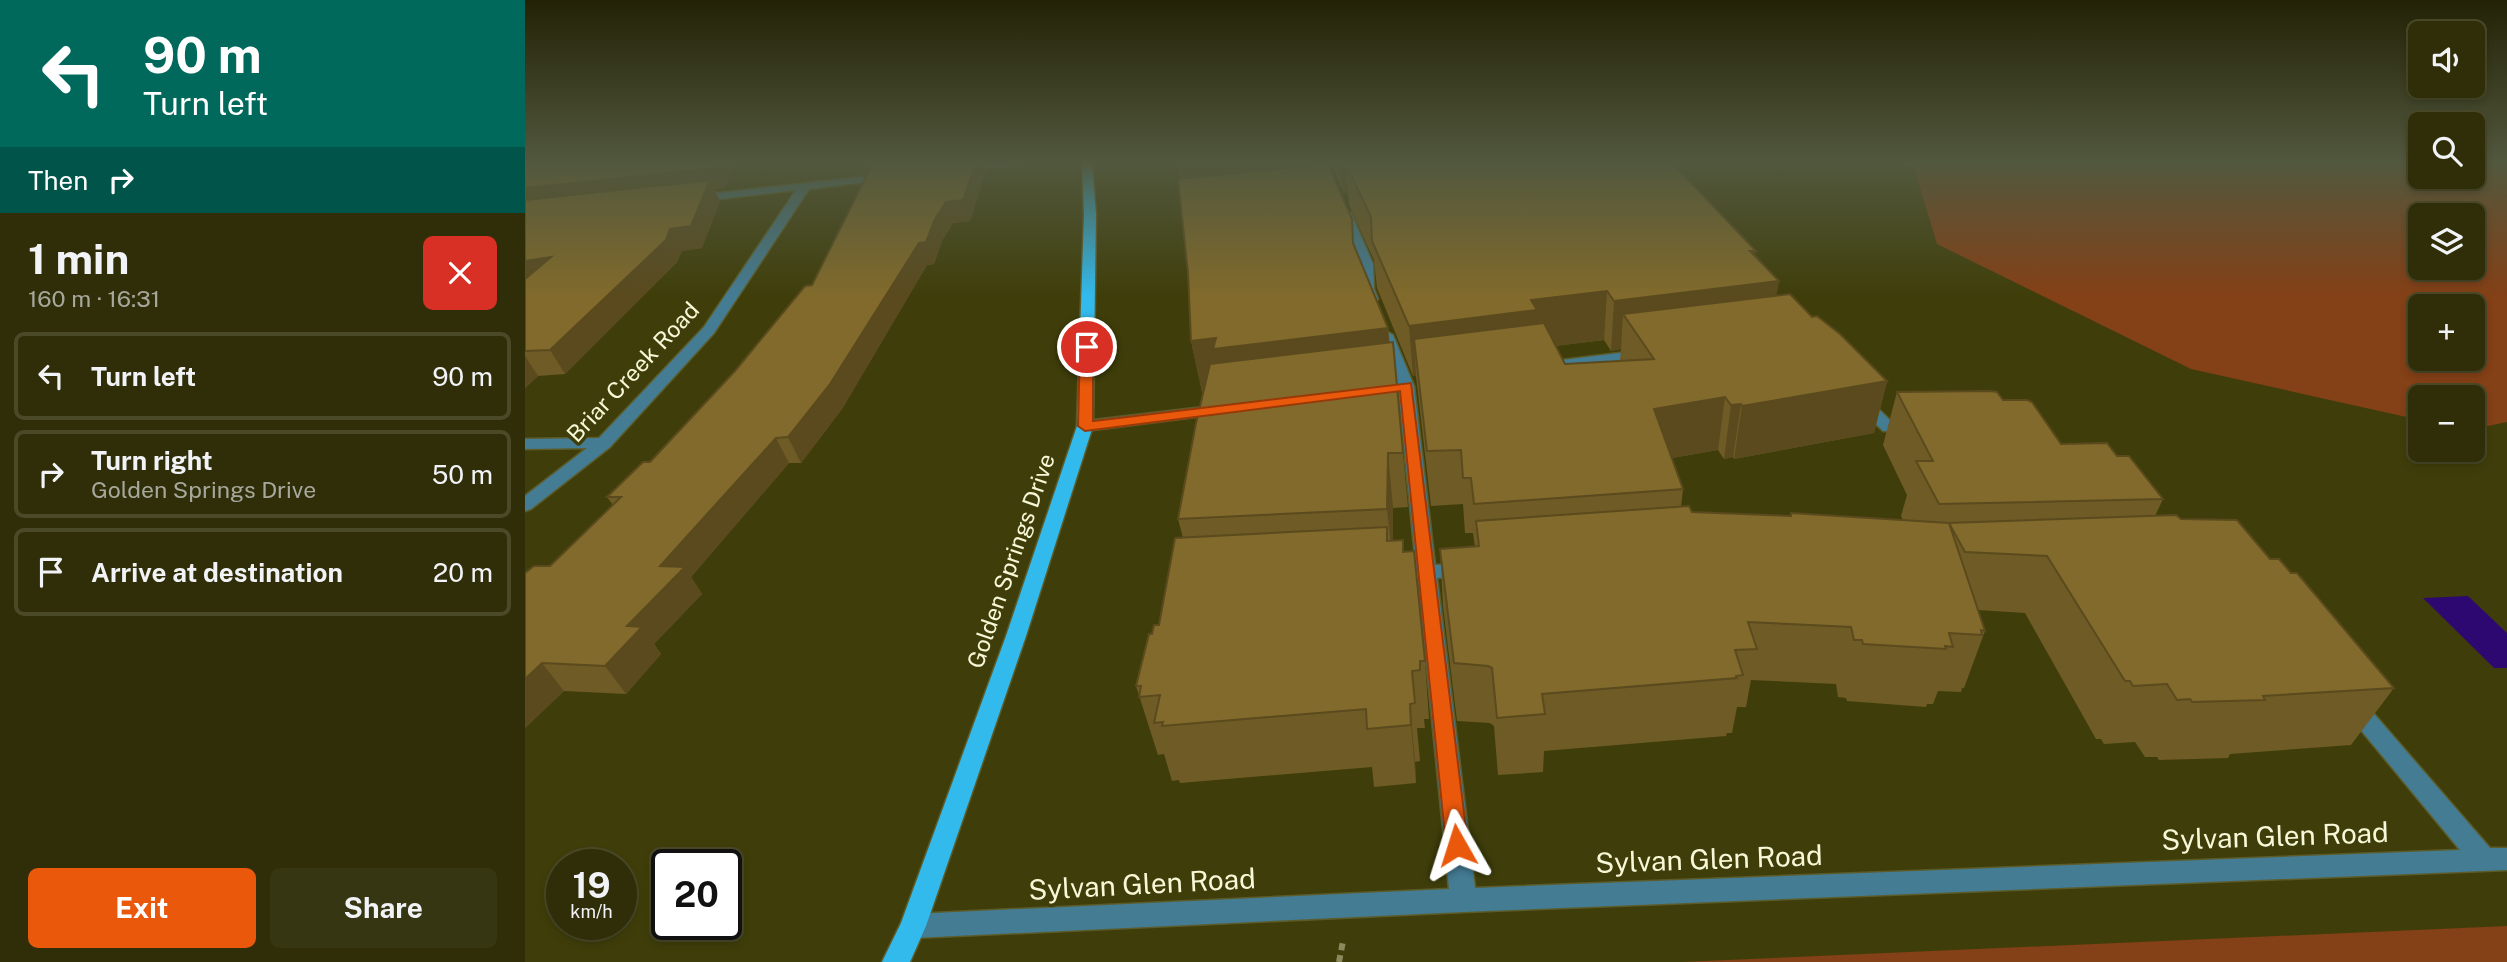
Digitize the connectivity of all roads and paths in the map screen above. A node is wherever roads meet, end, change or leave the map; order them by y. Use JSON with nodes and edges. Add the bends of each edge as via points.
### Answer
{"nodes":[{"id":1,"x":791,"y":207,"type":"edge"},
{"id":2,"x":1090,"y":207,"type":"edge"},
{"id":3,"x":1342,"y":207,"type":"edge"},
{"id":4,"x":1656,"y":352,"type":"edge"},
{"id":5,"x":1531,"y":369,"type":"edge"},
{"id":6,"x":1851,"y":390,"type":"edge"},
{"id":7,"x":1232,"y":408,"type":"edge"},
{"id":8,"x":1085,"y":426,"type":"junction"},
{"id":9,"x":1889,"y":428,"type":"dead end"},
{"id":10,"x":604,"y":443,"type":"junction"},
{"id":11,"x":525,"y":444,"type":"edge"},
{"id":12,"x":525,"y":505,"type":"edge"},
{"id":13,"x":1481,"y":568,"type":"edge"},
{"id":14,"x":1427,"y":572,"type":"junction"},
{"id":15,"x":1373,"y":575,"type":"edge"},
{"id":16,"x":2339,"y":688,"type":"edge"},
{"id":17,"x":2495,"y":859,"type":"edge"},
{"id":18,"x":1463,"y":900,"type":"junction"},
{"id":19,"x":913,"y":926,"type":"junction"},
{"id":20,"x":896,"y":962,"type":"edge"}],
"edges":[{"from":1,"to":10,"type":"street","name":"Briar Creek Road","via":[[709,330]]},
{"from":2,"to":8,"type":"main road","name":"Golden Springs Drive"},
{"from":3,"to":14,"type":"street","via":[[1366,264],[1367,289],[1407,386]]},
{"from":4,"to":5,"type":"street"},
{"from":6,"to":9,"type":"street"},
{"from":7,"to":8,"type":"street"},
{"from":8,"to":19,"type":"main road","name":"Golden Springs Drive"},
{"from":10,"to":11,"type":"street"},
{"from":10,"to":12,"type":"street","name":"Briar Creek Road"},
{"from":13,"to":14,"type":"street"},
{"from":14,"to":15,"type":"street"},
{"from":14,"to":18,"type":"street"},
{"from":16,"to":17,"type":"street"},
{"from":17,"to":18,"type":"street","name":"Sylvan Glen Road"},
{"from":18,"to":19,"type":"street","name":"Sylvan Glen Road"},
{"from":19,"to":20,"type":"main road","name":"Golden Springs Drive"}]}
